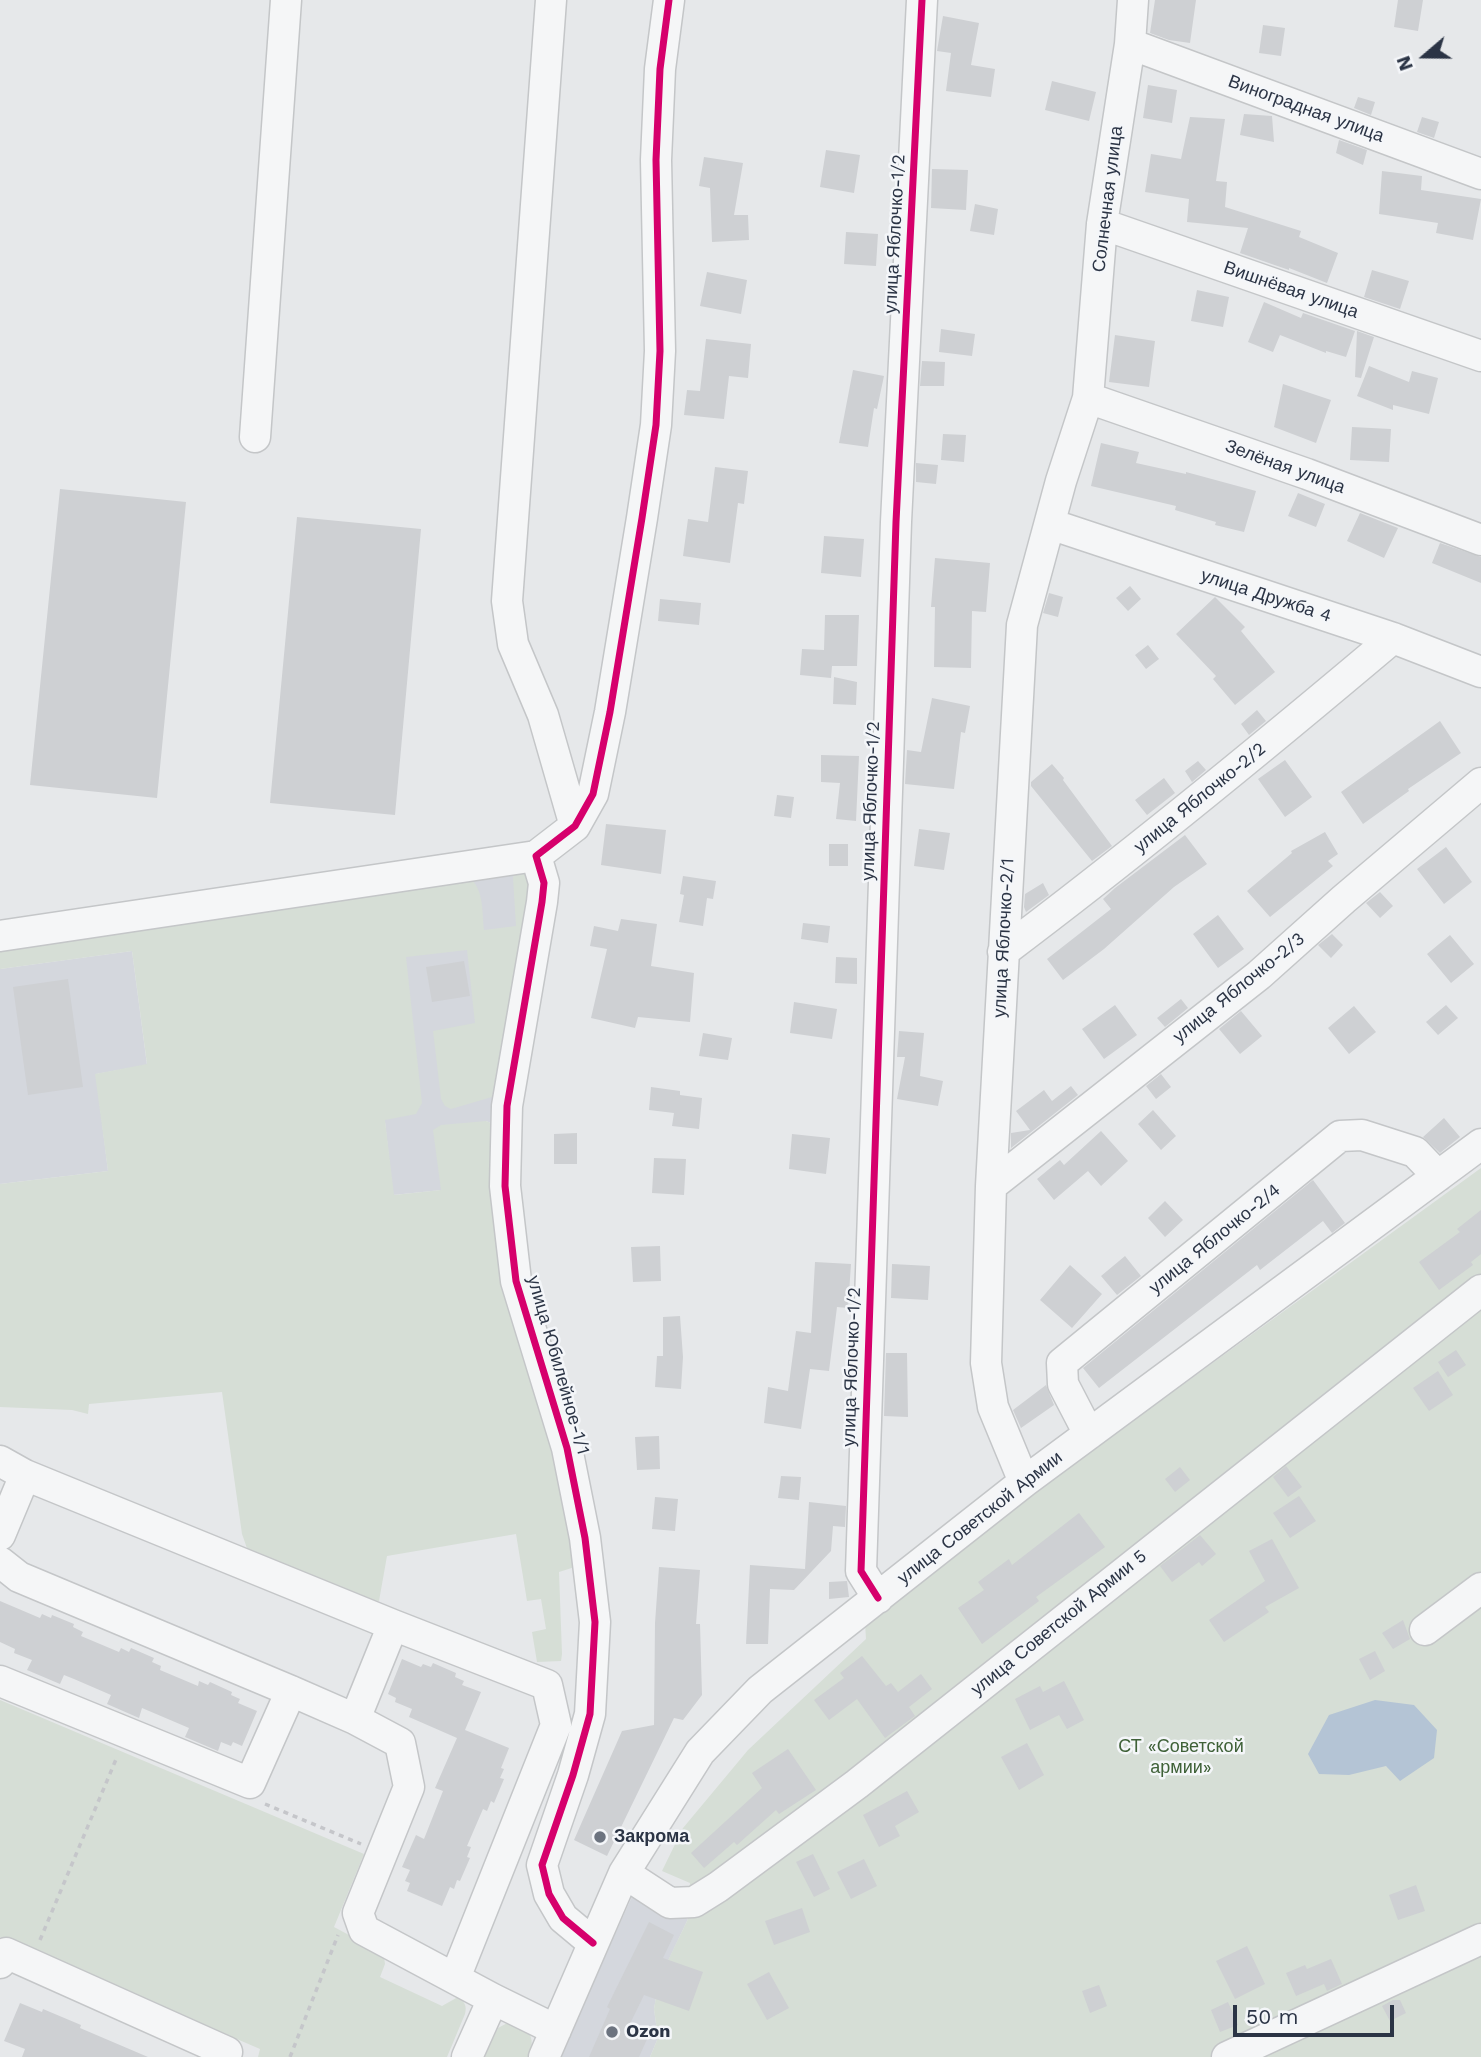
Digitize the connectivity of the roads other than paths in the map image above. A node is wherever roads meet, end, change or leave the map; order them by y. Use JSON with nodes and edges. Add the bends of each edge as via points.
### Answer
{"nodes":[{"id":1,"x":286,"y":0,"type":"edge"},
{"id":2,"x":551,"y":0,"type":"edge"},
{"id":3,"x":669,"y":0,"type":"edge"},
{"id":4,"x":922,"y":0,"type":"edge"},
{"id":5,"x":1133,"y":0,"type":"edge"},
{"id":6,"x":1130,"y":44,"type":"junction"},
{"id":7,"x":1481,"y":174,"type":"edge"},
{"id":8,"x":1102,"y":224,"type":"junction"},
{"id":9,"x":1481,"y":356,"type":"edge"},
{"id":10,"x":1088,"y":398,"type":"junction"},
{"id":11,"x":255,"y":437,"type":"dead end"},
{"id":12,"x":1050,"y":524,"type":"junction"},
{"id":13,"x":1481,"y":540,"type":"edge"},
{"id":14,"x":1392,"y":638,"type":"junction"},
{"id":15,"x":1481,"y":671,"type":"edge"},
{"id":16,"x":1481,"y":783,"type":"edge"},
{"id":17,"x":575,"y":826,"type":"junction"},
{"id":18,"x":536,"y":856,"type":"junction"},
{"id":19,"x":0,"y":936,"type":"edge"},
{"id":20,"x":1003,"y":952,"type":"junction"},
{"id":21,"x":1481,"y":1144,"type":"edge"},
{"id":22,"x":1438,"y":1176,"type":"junction"},
{"id":23,"x":991,"y":1186,"type":"junction"},
{"id":24,"x":1481,"y":1290,"type":"edge"},
{"id":25,"x":1088,"y":1434,"type":"junction"},
{"id":26,"x":12,"y":1468,"type":"edge"},
{"id":27,"x":1024,"y":1482,"type":"junction"},
{"id":28,"x":0,"y":1535,"type":"edge"},
{"id":29,"x":0,"y":1562,"type":"edge"},
{"id":30,"x":1481,"y":1588,"type":"edge"},
{"id":31,"x":878,"y":1598,"type":"junction"},
{"id":32,"x":393,"y":1625,"type":"junction"},
{"id":33,"x":1425,"y":1630,"type":"dead end"},
{"id":34,"x":0,"y":1681,"type":"edge"},
{"id":35,"x":290,"y":1691,"type":"junction"},
{"id":36,"x":355,"y":1719,"type":"junction"},
{"id":37,"x":625,"y":1873,"type":"junction"},
{"id":38,"x":1481,"y":1939,"type":"edge"},
{"id":39,"x":593,"y":1943,"type":"junction"},
{"id":40,"x":0,"y":1963,"type":"edge"},
{"id":41,"x":454,"y":1978,"type":"junction"},
{"id":42,"x":493,"y":1999,"type":"junction"},
{"id":43,"x":556,"y":2030,"type":"junction"},
{"id":44,"x":225,"y":2057,"type":"edge"},
{"id":45,"x":467,"y":2057,"type":"edge"},
{"id":46,"x":544,"y":2057,"type":"edge"},
{"id":47,"x":1227,"y":2057,"type":"edge"}],
"edges":[{"from":1,"to":11,"type":"street"},
{"from":2,"to":17,"type":"street","via":[[507,601],[513,644],[542,715]]},
{"from":3,"to":17,"type":"street","via":[[656,160],[660,351],[656,425],[610,712],[593,794]]},
{"from":4,"to":31,"type":"street","name":"улица Яблочко-1/2","via":[[896,522],[861,1557],[861,1571]]},
{"from":5,"to":6,"type":"street","name":"Солнечная улица"},
{"from":6,"to":7,"type":"street","name":"Виноградная улица"},
{"from":6,"to":8,"type":"street","name":"Солнечная улица"},
{"from":8,"to":9,"type":"street","name":"Вишнёвая улица"},
{"from":8,"to":10,"type":"street","name":"Солнечная улица"},
{"from":10,"to":12,"type":"street","name":"улица Яблочко-2/1"},
{"from":10,"to":13,"type":"street","name":"Зелёная улица"},
{"from":12,"to":14,"type":"street","name":"улица Дружба 4"},
{"from":12,"to":20,"type":"street","name":"улица Яблочко-2/1","via":[[1022,625]]},
{"from":14,"to":15,"type":"street","name":"улица Дружба 4"},
{"from":14,"to":20,"type":"street","name":"улица Яблочко-2/2","via":[[1239,767]]},
{"from":16,"to":23,"type":"street","name":"улица Яблочко-2/3","via":[[1259,975]]},
{"from":17,"to":18,"type":"street"},
{"from":18,"to":19,"type":"street"},
{"from":18,"to":39,"type":"street","name":"улица Юбилейное-1/1","via":[[544,883],[507,1106],[505,1186],[516,1281],[567,1448],[595,1622],[590,1714],[542,1866],[549,1894],[563,1918]]},
{"from":20,"to":23,"type":"street","name":"улица Яблочко-2/1"},
{"from":21,"to":22,"type":"street","name":"улица Советской Армии"},
{"from":22,"to":25,"type":"street","name":"улица Советской Армии"},
{"from":22,"to":25,"type":"street","name":"улица Яблочко-2/4","via":[[1415,1152],[1362,1135],[1340,1136],[1062,1363],[1063,1384]]},
{"from":23,"to":27,"type":"street","name":"улица Яблочко-2/1","via":[[986,1363],[993,1407]]},
{"from":24,"to":37,"type":"street","name":"улица Советской Армии 5","via":[[857,1784],[718,1886],[694,1902],[670,1903]]},
{"from":25,"to":27,"type":"street","name":"улица Советской Армии"},
{"from":26,"to":28,"type":"street"},
{"from":26,"to":32,"type":"street"},
{"from":27,"to":31,"type":"street","name":"улица Советской Армии"},
{"from":29,"to":35,"type":"street","via":[[19,1577]]},
{"from":30,"to":33,"type":"street"},
{"from":31,"to":37,"type":"street","name":"улица Советской Армии","via":[[760,1690],[700,1752]]},
{"from":32,"to":36,"type":"street"},
{"from":32,"to":41,"type":"street","via":[[547,1685],[556,1725]]},
{"from":34,"to":35,"type":"street","via":[[250,1783]]},
{"from":35,"to":36,"type":"street"},
{"from":36,"to":41,"type":"street","via":[[400,1743],[409,1787],[358,1913],[364,1930]]},
{"from":37,"to":39,"type":"street","name":"улица Советской Армии"},
{"from":38,"to":47,"type":"street"},
{"from":39,"to":43,"type":"street","name":"улица Советской Армии"},
{"from":40,"to":44,"type":"street","via":[[6,1953],[227,2052]]},
{"from":41,"to":42,"type":"street"},
{"from":42,"to":43,"type":"street"},
{"from":42,"to":45,"type":"street"},
{"from":43,"to":46,"type":"street","name":"улица Советской Армии"}]}
